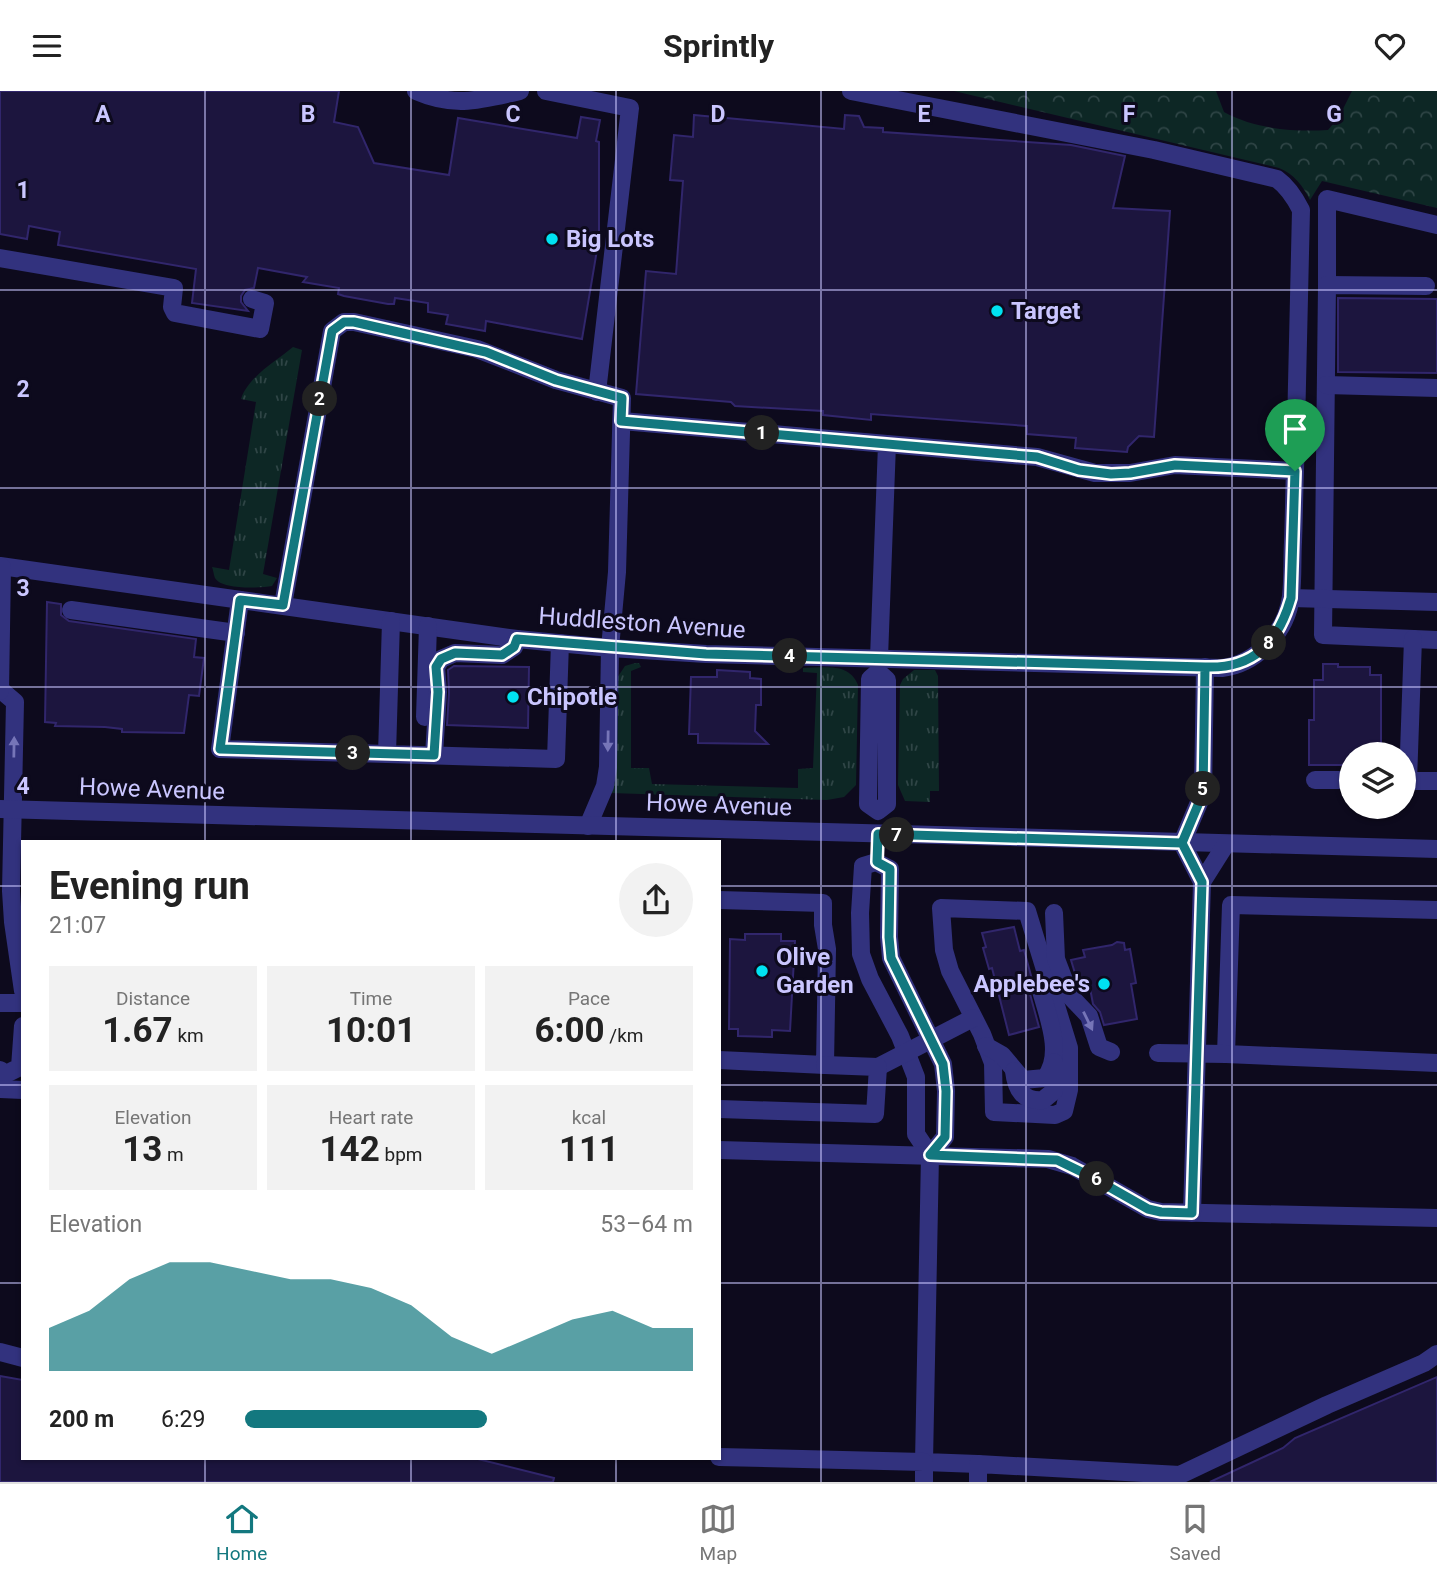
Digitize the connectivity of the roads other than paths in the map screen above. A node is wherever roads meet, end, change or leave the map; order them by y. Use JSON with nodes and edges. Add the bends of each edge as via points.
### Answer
{"nodes":[{"id":1,"x":416,"y":91,"type":"edge"},
{"id":2,"x":520,"y":91,"type":"edge"},
{"id":3,"x":851,"y":91,"type":"edge"},
{"id":4,"x":555,"y":92,"type":"edge"},
{"id":5,"x":631,"y":99,"type":"edge"},
{"id":6,"x":1437,"y":225,"type":"edge"},
{"id":7,"x":0,"y":258,"type":"edge"},
{"id":8,"x":1327,"y":285,"type":"junction"},
{"id":9,"x":1426,"y":286,"type":"dead end"},
{"id":10,"x":251,"y":299,"type":"dead end"},
{"id":11,"x":1326,"y":385,"type":"junction"},
{"id":12,"x":1437,"y":388,"type":"edge"},
{"id":13,"x":597,"y":391,"type":"junction"},
{"id":14,"x":621,"y":421,"type":"junction"},
{"id":15,"x":887,"y":444,"type":"junction"},
{"id":16,"x":1295,"y":471,"type":"junction"},
{"id":17,"x":1,"y":566,"type":"edge"},
{"id":18,"x":1291,"y":598,"type":"junction"},
{"id":19,"x":1324,"y":599,"type":"junction"},
{"id":20,"x":240,"y":600,"type":"junction"},
{"id":21,"x":1437,"y":602,"type":"edge"},
{"id":22,"x":283,"y":605,"type":"junction"},
{"id":23,"x":71,"y":610,"type":"dead end"},
{"id":24,"x":391,"y":621,"type":"junction"},
{"id":25,"x":428,"y":626,"type":"junction"},
{"id":26,"x":236,"y":633,"type":"junction"},
{"id":27,"x":517,"y":639,"type":"junction"},
{"id":28,"x":1413,"y":639,"type":"junction"},
{"id":29,"x":1437,"y":639,"type":"edge"},
{"id":30,"x":560,"y":643,"type":"junction"},
{"id":31,"x":610,"y":648,"type":"junction"},
{"id":32,"x":879,"y":658,"type":"junction"},
{"id":33,"x":1205,"y":667,"type":"junction"},
{"id":34,"x":1,"y":690,"type":"edge"},
{"id":35,"x":1408,"y":742,"type":"edge"},
{"id":36,"x":387,"y":754,"type":"junction"},
{"id":37,"x":429,"y":755,"type":"junction"},
{"id":38,"x":1315,"y":780,"type":"dead end"},
{"id":39,"x":1339,"y":781,"type":"edge"},
{"id":40,"x":1416,"y":781,"type":"edge"},
{"id":41,"x":1437,"y":781,"type":"edge"},
{"id":42,"x":6,"y":809,"type":"edge"},
{"id":43,"x":878,"y":811,"type":"junction"},
{"id":44,"x":588,"y":826,"type":"junction"},
{"id":45,"x":878,"y":834,"type":"junction"},
{"id":46,"x":1182,"y":843,"type":"junction"},
{"id":47,"x":1226,"y":844,"type":"junction"},
{"id":48,"x":1437,"y":849,"type":"edge"},
{"id":49,"x":877,"y":862,"type":"junction"},
{"id":50,"x":1202,"y":882,"type":"junction"},
{"id":51,"x":721,"y":900,"type":"edge"},
{"id":52,"x":1020,"y":910,"type":"junction"},
{"id":53,"x":1437,"y":910,"type":"edge"},
{"id":54,"x":1054,"y":913,"type":"dead end"},
{"id":55,"x":21,"y":977,"type":"edge"},
{"id":56,"x":0,"y":1003,"type":"edge"},
{"id":57,"x":21,"y":1003,"type":"edge"},
{"id":58,"x":973,"y":1018,"type":"junction"},
{"id":59,"x":931,"y":1039,"type":"junction"},
{"id":60,"x":986,"y":1046,"type":"junction"},
{"id":61,"x":906,"y":1051,"type":"junction"},
{"id":62,"x":1111,"y":1052,"type":"dead end"},
{"id":63,"x":21,"y":1053,"type":"edge"},
{"id":64,"x":1158,"y":1053,"type":"dead end"},
{"id":65,"x":1197,"y":1054,"type":"junction"},
{"id":66,"x":1226,"y":1054,"type":"junction"},
{"id":67,"x":721,"y":1060,"type":"edge"},
{"id":68,"x":1437,"y":1063,"type":"edge"},
{"id":69,"x":825,"y":1065,"type":"junction"},
{"id":70,"x":878,"y":1067,"type":"junction"},
{"id":71,"x":7,"y":1083,"type":"edge"},
{"id":72,"x":721,"y":1109,"type":"edge"},
{"id":73,"x":721,"y":1150,"type":"edge"},
{"id":74,"x":930,"y":1155,"type":"junction"},
{"id":75,"x":1192,"y":1213,"type":"junction"},
{"id":76,"x":1437,"y":1218,"type":"edge"},
{"id":77,"x":0,"y":1352,"type":"edge"},
{"id":78,"x":1437,"y":1354,"type":"edge"},
{"id":79,"x":21,"y":1357,"type":"edge"},
{"id":80,"x":721,"y":1457,"type":"edge"},
{"id":81,"x":924,"y":1462,"type":"junction"},
{"id":82,"x":978,"y":1473,"type":"edge"},
{"id":83,"x":1180,"y":1478,"type":"edge"},
{"id":84,"x":924,"y":1482,"type":"edge"}],
"edges":[{"from":1,"to":2,"type":"street","via":[[461,102]]},
{"from":3,"to":16,"type":"street","via":[[1154,150],[1282,183],[1301,210]]},
{"from":4,"to":5,"type":"street"},
{"from":5,"to":13,"type":"street"},
{"from":6,"to":8,"type":"street","via":[[1327,199]]},
{"from":7,"to":10,"type":"street","via":[[174,288],[175,313],[260,329],[265,303]]},
{"from":8,"to":9,"type":"street"},
{"from":8,"to":11,"type":"street"},
{"from":11,"to":12,"type":"street"},
{"from":11,"to":19,"type":"street"},
{"from":13,"to":14,"type":"street","via":[[622,398]]},
{"from":13,"to":22,"type":"street","via":[[477,349],[354,322],[340,325],[332,331]]},
{"from":14,"to":15,"type":"street"},
{"from":14,"to":31,"type":"street"},
{"from":15,"to":16,"type":"street","via":[[1037,457],[1095,473],[1175,465]]},
{"from":15,"to":32,"type":"street"},
{"from":16,"to":18,"type":"street"},
{"from":17,"to":20,"type":"street","name":"Huddleston Avenue"},
{"from":17,"to":34,"type":"street"},
{"from":18,"to":19,"type":"street"},
{"from":18,"to":33,"type":"street","name":"Huddleston Avenue","via":[[1283,622],[1261,651],[1230,667]]},
{"from":19,"to":21,"type":"street"},
{"from":19,"to":28,"type":"street","via":[[1323,635]]},
{"from":20,"to":22,"type":"street","name":"Huddleston Avenue"},
{"from":20,"to":26,"type":"street"},
{"from":22,"to":24,"type":"street","name":"Huddleston Avenue"},
{"from":23,"to":26,"type":"street"},
{"from":24,"to":25,"type":"street","name":"Huddleston Avenue"},
{"from":24,"to":36,"type":"street"},
{"from":25,"to":27,"type":"street","name":"Huddleston Avenue"},
{"from":25,"to":37,"type":"street"},
{"from":26,"to":36,"type":"street","via":[[220,749]]},
{"from":27,"to":30,"type":"street","name":"Huddleston Avenue"},
{"from":27,"to":37,"type":"street","via":[[502,655],[455,653],[441,659],[436,667],[438,692]]},
{"from":28,"to":29,"type":"street"},
{"from":28,"to":35,"type":"street"},
{"from":30,"to":31,"type":"street","name":"Huddleston Avenue"},
{"from":30,"to":37,"type":"street","via":[[556,759]]},
{"from":31,"to":32,"type":"street","name":"Huddleston Avenue"},
{"from":31,"to":44,"type":"street","one_way":true,"via":[[606,786]]},
{"from":32,"to":33,"type":"street","name":"Huddleston Avenue"},
{"from":33,"to":46,"type":"street","via":[[1203,793]]},
{"from":42,"to":34,"type":"street","one_way":true,"via":[[15,702]]},
{"from":36,"to":37,"type":"street"},
{"from":38,"to":39,"type":"street"},
{"from":40,"to":41,"type":"street"},
{"from":42,"to":44,"type":"street","name":"Howe Avenue"},
{"from":42,"to":55,"type":"street"},
{"from":43,"to":43,"type":"street","via":[[887,804],[887,680],[878,672],[870,679],[868,804]]},
{"from":43,"to":45,"type":"street"},
{"from":44,"to":45,"type":"street","name":"Howe Avenue"},
{"from":45,"to":46,"type":"street","name":"Howe Avenue"},
{"from":45,"to":49,"type":"street"},
{"from":46,"to":47,"type":"street","name":"Howe Avenue"},
{"from":46,"to":50,"type":"street"},
{"from":47,"to":48,"type":"street","name":"Howe Avenue"},
{"from":47,"to":50,"type":"street"},
{"from":49,"to":59,"type":"street","via":[[890,869],[891,958]]},
{"from":49,"to":61,"type":"street","via":[[863,866],[861,954]]},
{"from":50,"to":65,"type":"street"},
{"from":51,"to":69,"type":"street","via":[[823,902]]},
{"from":52,"to":58,"type":"street","via":[[940,908],[947,961]]},
{"from":52,"to":60,"type":"street","via":[[1054,1061],[1045,1078],[1023,1080],[1002,1055]]},
{"from":52,"to":60,"type":"street","via":[[1027,911],[1067,1035],[1069,1090],[1064,1111],[1055,1115],[994,1112],[993,1063]]},
{"from":53,"to":66,"type":"street","via":[[1231,905]]},
{"from":54,"to":62,"type":"street","one_way":true,"via":[[1056,959],[1065,985],[1089,1016],[1099,1047]]},
{"from":56,"to":57,"type":"street"},
{"from":58,"to":59,"type":"street"},
{"from":58,"to":60,"type":"street"},
{"from":59,"to":61,"type":"street"},
{"from":59,"to":74,"type":"street","via":[[943,1064],[946,1091],[945,1137]]},
{"from":61,"to":70,"type":"street"},
{"from":61,"to":74,"type":"street","via":[[918,1091],[916,1134]]},
{"from":63,"to":71,"type":"street","via":[[20,1067]]},
{"from":64,"to":65,"type":"street"},
{"from":65,"to":66,"type":"street"},
{"from":65,"to":75,"type":"street"},
{"from":66,"to":68,"type":"street"},
{"from":67,"to":69,"type":"street"},
{"from":69,"to":70,"type":"street"},
{"from":70,"to":72,"type":"street","via":[[875,1114]]},
{"from":73,"to":74,"type":"street"},
{"from":74,"to":75,"type":"street","via":[[1057,1160],[1148,1209]]},
{"from":74,"to":81,"type":"street"},
{"from":75,"to":76,"type":"street"},
{"from":77,"to":79,"type":"street"},
{"from":78,"to":83,"type":"street"},
{"from":80,"to":81,"type":"street"},
{"from":81,"to":82,"type":"street"},
{"from":81,"to":84,"type":"street"},
{"from":82,"to":83,"type":"street"}]}
